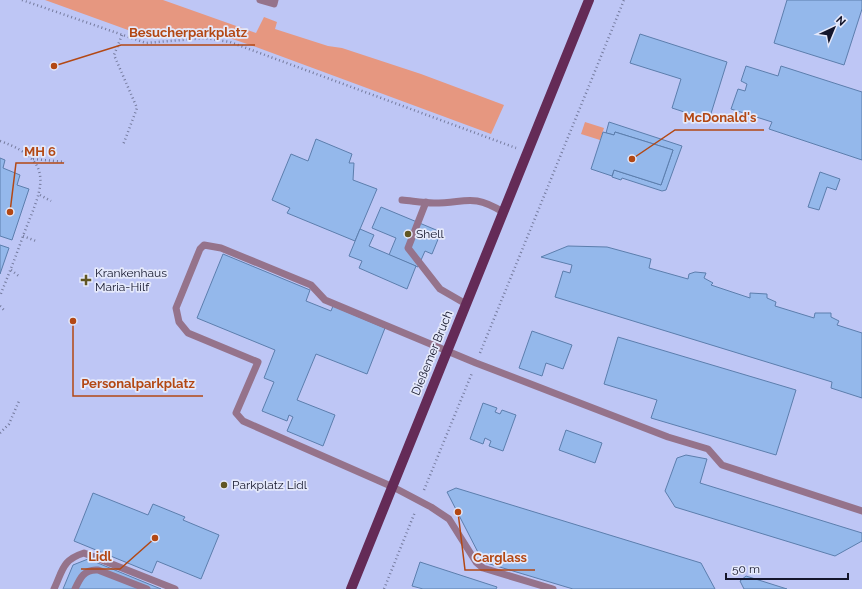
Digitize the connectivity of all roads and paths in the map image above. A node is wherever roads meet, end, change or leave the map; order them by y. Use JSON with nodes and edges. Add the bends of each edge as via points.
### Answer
{"nodes":[{"id":1,"x":22,"y":0,"type":"edge"},
{"id":2,"x":260,"y":0,"type":"edge"},
{"id":3,"x":275,"y":0,"type":"edge"},
{"id":4,"x":589,"y":0,"type":"edge"},
{"id":5,"x":624,"y":0,"type":"edge"},
{"id":6,"x":122,"y":35,"type":"junction"},
{"id":7,"x":0,"y":141,"type":"edge"},
{"id":8,"x":123,"y":145,"type":"dead end"},
{"id":9,"x":527,"y":152,"type":"junction"},
{"id":10,"x":33,"y":159,"type":"junction"},
{"id":11,"x":65,"y":162,"type":"dead end"},
{"id":12,"x":40,"y":195,"type":"junction"},
{"id":13,"x":402,"y":200,"type":"dead end"},
{"id":14,"x":51,"y":201,"type":"dead end"},
{"id":15,"x":426,"y":202,"type":"junction"},
{"id":16,"x":503,"y":212,"type":"junction"},
{"id":17,"x":23,"y":236,"type":"junction"},
{"id":18,"x":36,"y":241,"type":"dead end"},
{"id":19,"x":11,"y":270,"type":"junction"},
{"id":20,"x":20,"y":277,"type":"dead end"},
{"id":21,"x":0,"y":296,"type":"edge"},
{"id":22,"x":466,"y":304,"type":"junction"},
{"id":23,"x":0,"y":306,"type":"edge"},
{"id":24,"x":5,"y":311,"type":"dead end"},
{"id":25,"x":447,"y":352,"type":"junction"},
{"id":26,"x":476,"y":363,"type":"junction"},
{"id":27,"x":19,"y":402,"type":"dead end"},
{"id":28,"x":0,"y":434,"type":"edge"},
{"id":29,"x":392,"y":487,"type":"junction"},
{"id":30,"x":420,"y":501,"type":"junction"},
{"id":31,"x":862,"y":511,"type":"edge"},
{"id":32,"x":54,"y":589,"type":"edge"},
{"id":33,"x":75,"y":589,"type":"edge"},
{"id":34,"x":147,"y":589,"type":"edge"},
{"id":35,"x":175,"y":589,"type":"edge"},
{"id":36,"x":351,"y":589,"type":"edge"},
{"id":37,"x":384,"y":589,"type":"edge"},
{"id":38,"x":553,"y":589,"type":"edge"}],
"edges":[{"from":1,"to":6,"type":"path"},
{"from":2,"to":3,"type":"lane","via":[[274,4]]},
{"from":4,"to":9,"type":"main road","name":"Dießemer Bruch"},
{"from":5,"to":26,"type":"path"},
{"from":6,"to":8,"type":"path","via":[[114,55],[137,108]]},
{"from":6,"to":9,"type":"path","via":[[146,43],[205,38],[230,42]]},
{"from":7,"to":10,"type":"path","via":[[16,146]]},
{"from":9,"to":16,"type":"main road","name":"Dießemer Bruch"},
{"from":10,"to":11,"type":"path"},
{"from":10,"to":12,"type":"path","via":[[41,177]]},
{"from":12,"to":14,"type":"path"},
{"from":12,"to":17,"type":"path"},
{"from":13,"to":15,"type":"lane"},
{"from":15,"to":16,"type":"lane","via":[[478,200],[489,203]]},
{"from":15,"to":22,"type":"lane","via":[[408,248],[440,289]]},
{"from":16,"to":22,"type":"main road","name":"Dießemer Bruch"},
{"from":17,"to":18,"type":"path"},
{"from":17,"to":19,"type":"path"},
{"from":19,"to":20,"type":"path"},
{"from":19,"to":21,"type":"path"},
{"from":22,"to":25,"type":"main road","name":"Dießemer Bruch"},
{"from":23,"to":24,"type":"path"},
{"from":25,"to":26,"type":"lane"},
{"from":25,"to":29,"type":"main road","name":"Dießemer Bruch"},
{"from":25,"to":29,"type":"lane","via":[[325,300],[311,285],[221,248],[204,245],[196,256],[176,308],[179,322],[188,333],[258,362],[236,413],[242,421]]},
{"from":26,"to":30,"type":"path"},
{"from":26,"to":31,"type":"lane","via":[[668,437],[708,449],[722,465]]},
{"from":27,"to":28,"type":"path","via":[[9,424]]},
{"from":29,"to":30,"type":"lane"},
{"from":29,"to":36,"type":"main road","name":"Dießemer Bruch"},
{"from":30,"to":37,"type":"path"},
{"from":30,"to":38,"type":"lane","via":[[449,519],[476,562],[483,568]]},
{"from":32,"to":35,"type":"lane","via":[[66,562],[84,553]]},
{"from":33,"to":34,"type":"lane","via":[[81,577],[92,569]]}]}
